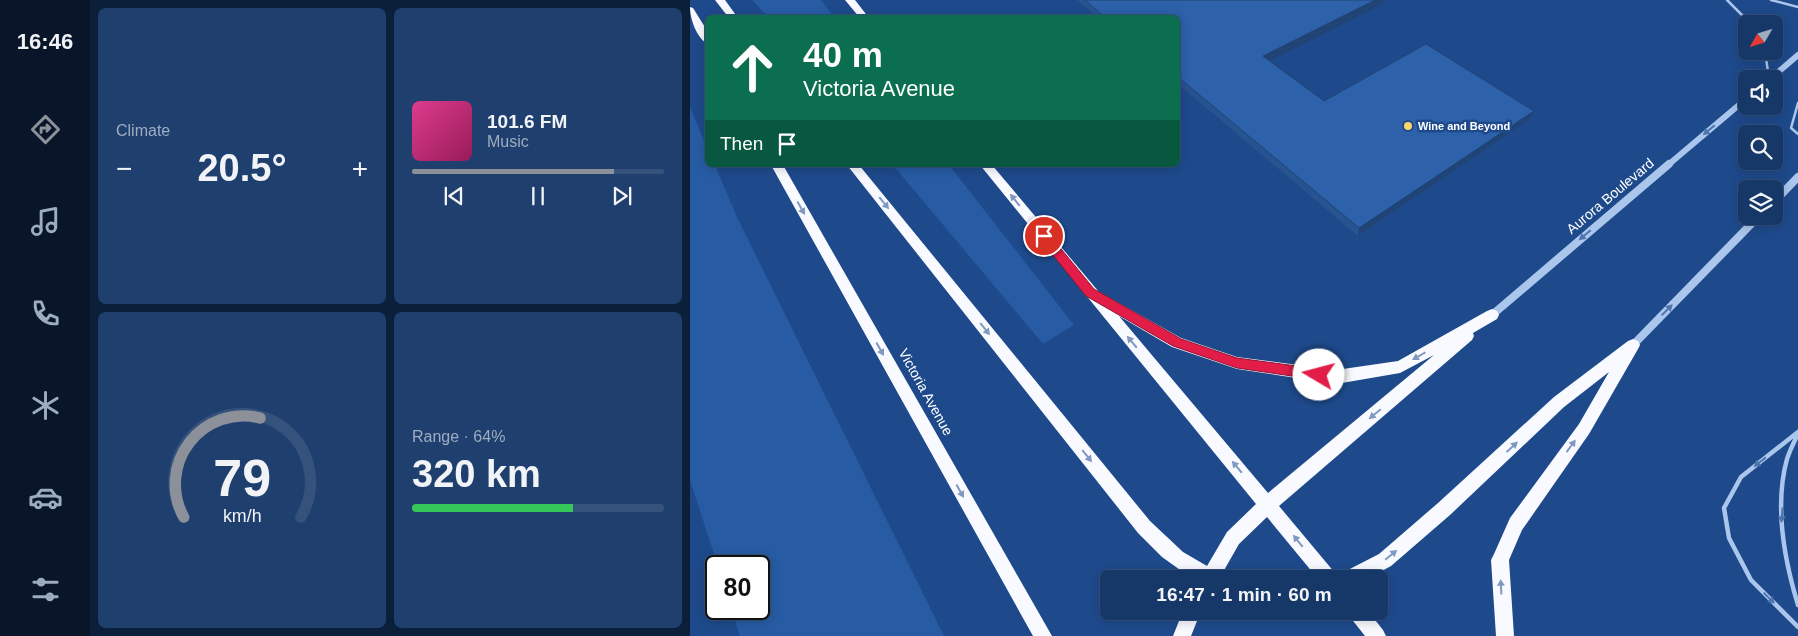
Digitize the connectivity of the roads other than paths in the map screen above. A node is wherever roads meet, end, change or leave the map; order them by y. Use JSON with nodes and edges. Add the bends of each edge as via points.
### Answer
{"nodes":[{"id":1,"x":720,"y":0,"type":"edge"},
{"id":2,"x":850,"y":0,"type":"edge"},
{"id":3,"x":1728,"y":0,"type":"edge"},
{"id":4,"x":1771,"y":0,"type":"edge"},
{"id":5,"x":1798,"y":7,"type":"edge"},
{"id":6,"x":690,"y":10,"type":"edge"},
{"id":7,"x":732,"y":15,"type":"edge"},
{"id":8,"x":862,"y":15,"type":"edge"},
{"id":9,"x":1742,"y":15,"type":"edge"},
{"id":10,"x":705,"y":36,"type":"edge"},
{"id":11,"x":1798,"y":55,"type":"edge"},
{"id":12,"x":1780,"y":70,"type":"edge"},
{"id":13,"x":1798,"y":103,"type":"edge"},
{"id":14,"x":1738,"y":106,"type":"edge"},
{"id":15,"x":1798,"y":134,"type":"edge"},
{"id":16,"x":778,"y":167,"type":"edge"},
{"id":17,"x":855,"y":167,"type":"edge"},
{"id":18,"x":988,"y":167,"type":"edge"},
{"id":19,"x":1798,"y":177,"type":"edge"},
{"id":20,"x":1783,"y":193,"type":"edge"},
{"id":21,"x":1751,"y":225,"type":"edge"},
{"id":22,"x":1090,"y":292,"type":"junction"},
{"id":23,"x":1492,"y":315,"type":"junction"},
{"id":24,"x":1632,"y":345,"type":"junction"},
{"id":25,"x":1798,"y":433,"type":"edge"},
{"id":26,"x":1268,"y":504,"type":"junction"},
{"id":27,"x":1197,"y":570,"type":"edge"},
{"id":28,"x":1216,"y":570,"type":"edge"},
{"id":29,"x":1322,"y":570,"type":"edge"},
{"id":30,"x":1366,"y":570,"type":"edge"},
{"id":31,"x":1798,"y":605,"type":"edge"},
{"id":32,"x":1188,"y":620,"type":"edge"},
{"id":33,"x":1364,"y":620,"type":"edge"},
{"id":34,"x":1798,"y":628,"type":"edge"},
{"id":35,"x":1043,"y":636,"type":"edge"},
{"id":36,"x":1182,"y":636,"type":"edge"},
{"id":37,"x":1377,"y":636,"type":"edge"},
{"id":38,"x":1505,"y":636,"type":"edge"}],
"edges":[{"from":1,"to":7,"type":"highway"},
{"from":2,"to":8,"type":"highway"},
{"from":3,"to":9,"type":"lane"},
{"from":4,"to":5,"type":"lane"},
{"from":6,"to":10,"type":"highway"},
{"from":11,"to":12,"type":"street"},
{"from":13,"to":15,"type":"lane","via":[[1791,128]]},
{"from":14,"to":23,"type":"street","name":"Aurora Boulevard","one_way":true},
{"from":16,"to":35,"type":"highway","name":"Victoria Avenue","one_way":true},
{"from":17,"to":27,"type":"highway","one_way":true,"via":[[1144,527],[1172,556]]},
{"from":22,"to":18,"type":"highway","one_way":true},
{"from":19,"to":20,"type":"street"},
{"from":24,"to":21,"type":"street","one_way":true},
{"from":23,"to":22,"type":"highway","one_way":true,"via":[[1400,367],[1336,377],[1237,363],[1178,343]]},
{"from":26,"to":22,"type":"highway","one_way":true},
{"from":23,"to":26,"type":"highway","one_way":true},
{"from":30,"to":24,"type":"highway","one_way":true,"via":[[1386,560],[1560,402]]},
{"from":38,"to":24,"type":"highway","one_way":true,"via":[[1500,560],[1516,524],[1584,429]]},
{"from":25,"to":31,"type":"lane","one_way":true,"via":[[1786,465],[1781,529],[1787,572]]},
{"from":25,"to":34,"type":"lane","one_way":true,"via":[[1741,477],[1724,508],[1729,538],[1751,580]]},
{"from":26,"to":28,"type":"highway","via":[[1234,538]]},
{"from":29,"to":26,"type":"highway","one_way":true},
{"from":32,"to":36,"type":"highway"},
{"from":33,"to":37,"type":"highway"}]}
